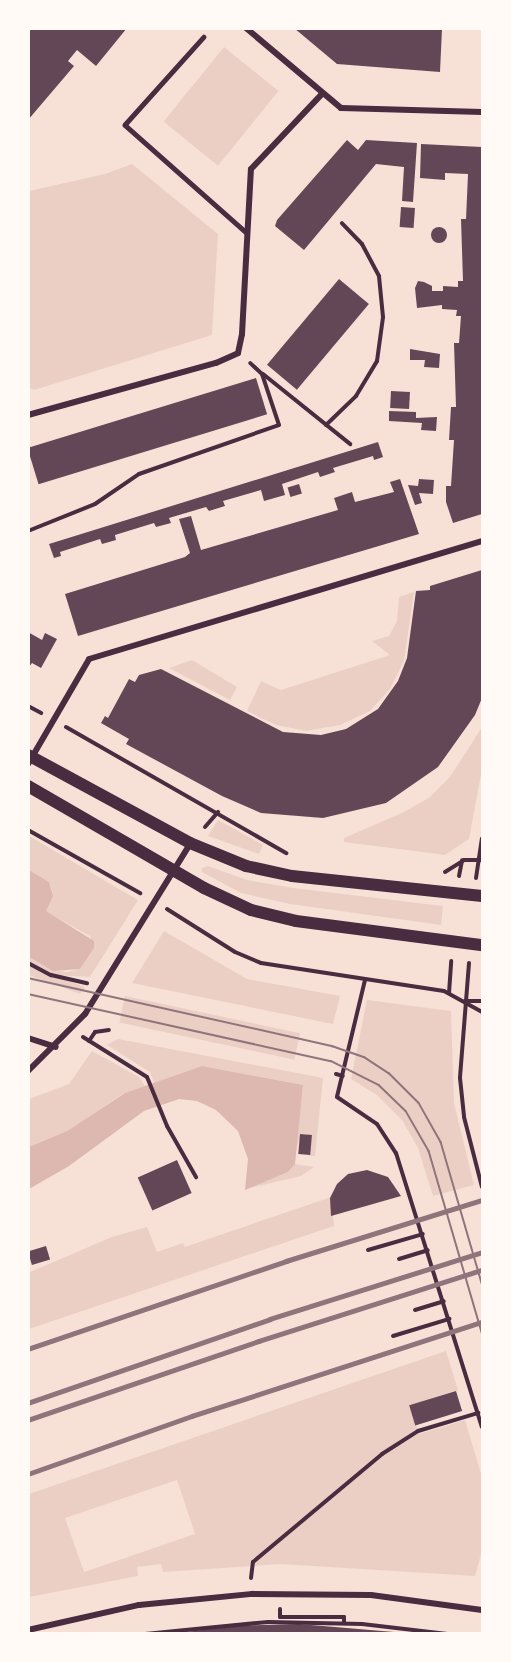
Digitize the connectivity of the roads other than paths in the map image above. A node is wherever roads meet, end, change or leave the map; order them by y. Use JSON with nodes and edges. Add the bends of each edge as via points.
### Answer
{"nodes":[{"id":1,"x":246,"y":28,"type":"edge"},
{"id":2,"x":204,"y":37,"type":"dead end"},
{"id":3,"x":321,"y":95,"type":"junction"},
{"id":4,"x":483,"y":112,"type":"edge"},
{"id":5,"x":247,"y":233,"type":"junction"},
{"id":6,"x":28,"y":415,"type":"edge"},
{"id":7,"x":483,"y":541,"type":"edge"},
{"id":8,"x":30,"y":759,"type":"edge"},
{"id":9,"x":28,"y":786,"type":"edge"},
{"id":10,"x":190,"y":843,"type":"junction"},
{"id":11,"x":173,"y":869,"type":"junction"},
{"id":12,"x":483,"y":896,"type":"edge"},
{"id":13,"x":483,"y":945,"type":"edge"},
{"id":14,"x":28,"y":1038,"type":"edge"},
{"id":15,"x":56,"y":1047,"type":"junction"},
{"id":16,"x":28,"y":1071,"type":"edge"},
{"id":17,"x":483,"y":1610,"type":"edge"},
{"id":18,"x":28,"y":1630,"type":"edge"},
{"id":19,"x":38,"y":1630,"type":"edge"}],
"edges":[{"from":1,"to":3,"type":"street"},
{"from":2,"to":5,"type":"lane","via":[[125,125]]},
{"from":3,"to":4,"type":"street","via":[[341,108]]},
{"from":3,"to":5,"type":"street","via":[[250,169]]},
{"from":5,"to":6,"type":"street","via":[[238,352],[216,363]]},
{"from":7,"to":8,"type":"street","via":[[89,659]]},
{"from":8,"to":10,"type":"main road"},
{"from":9,"to":11,"type":"main road"},
{"from":10,"to":11,"type":"street"},
{"from":10,"to":12,"type":"main road","via":[[229,861],[279,874]]},
{"from":11,"to":13,"type":"main road","via":[[220,896],[266,914]]},
{"from":11,"to":15,"type":"street","via":[[101,986]]},
{"from":14,"to":15,"type":"street"},
{"from":15,"to":16,"type":"street"},
{"from":17,"to":19,"type":"street","via":[[371,1595],[252,1594],[138,1605]]},
{"from":18,"to":19,"type":"street"}]}
